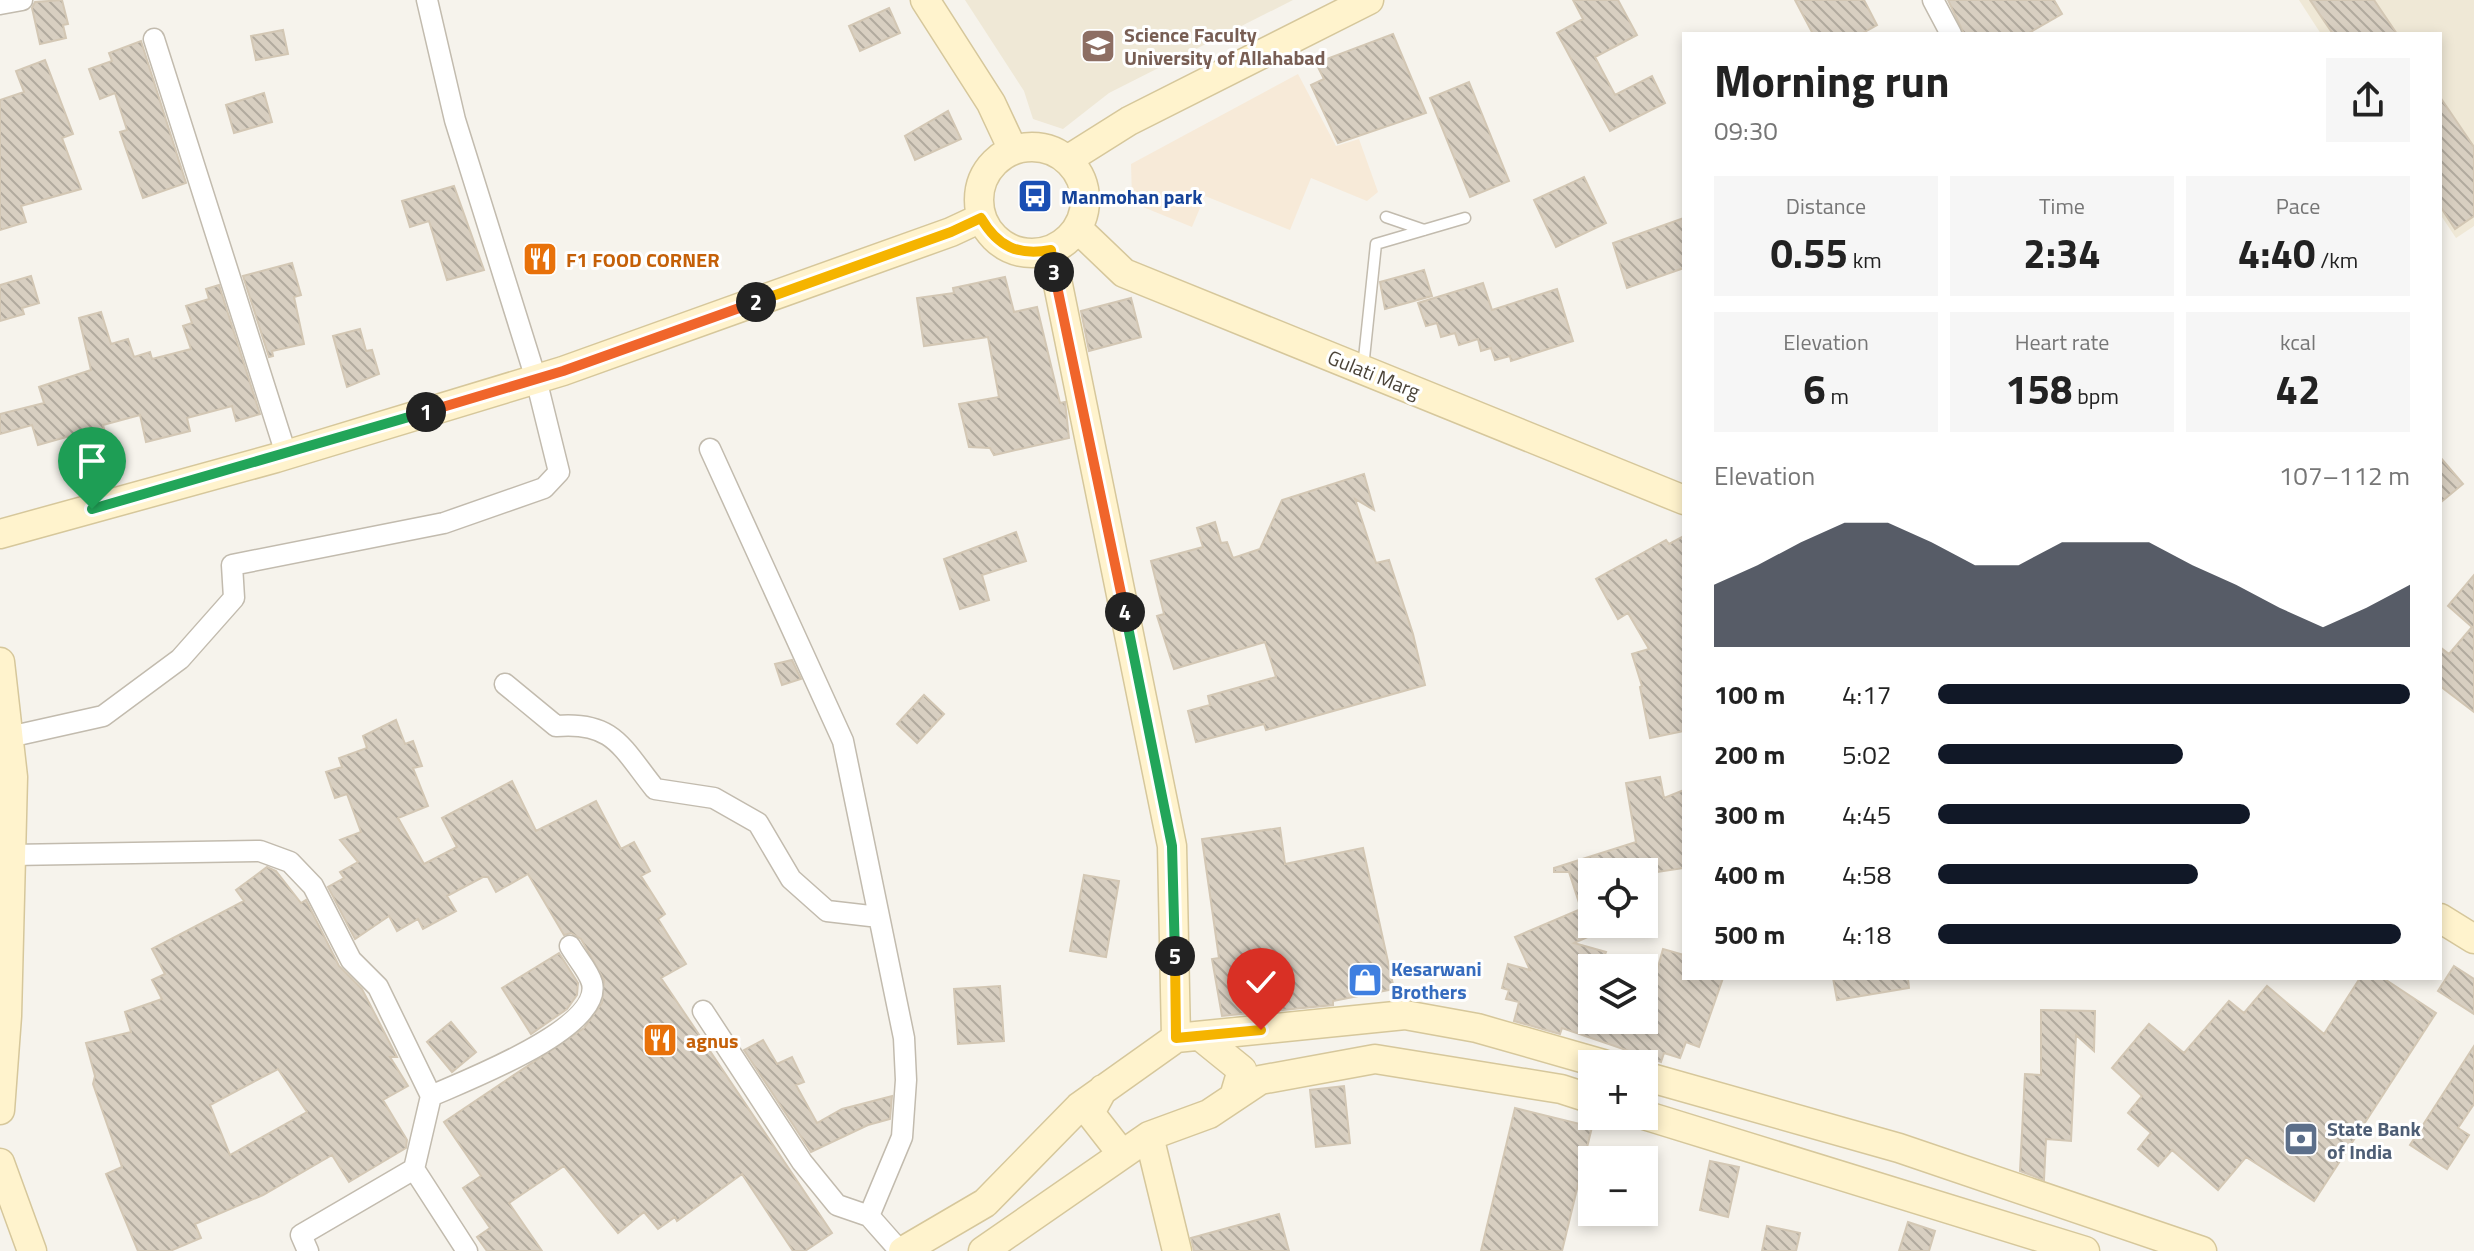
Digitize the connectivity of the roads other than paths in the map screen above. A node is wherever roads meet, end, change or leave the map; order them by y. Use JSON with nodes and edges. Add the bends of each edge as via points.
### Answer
{"nodes":[{"id":1,"x":22,"y":0,"type":"edge"},
{"id":2,"x":427,"y":0,"type":"edge"},
{"id":3,"x":925,"y":0,"type":"edge"},
{"id":4,"x":1369,"y":0,"type":"edge"},
{"id":5,"x":1933,"y":0,"type":"edge"},
{"id":6,"x":0,"y":4,"type":"edge"},
{"id":7,"x":1950,"y":32,"type":"edge"},
{"id":8,"x":154,"y":39,"type":"dead end"},
{"id":9,"x":1013,"y":150,"type":"junction"},
{"id":10,"x":1067,"y":160,"type":"junction"},
{"id":11,"x":1386,"y":217,"type":"dead end"},
{"id":12,"x":981,"y":218,"type":"junction"},
{"id":13,"x":1465,"y":218,"type":"dead end"},
{"id":14,"x":1077,"y":228,"type":"junction"},
{"id":15,"x":1424,"y":230,"type":"junction"},
{"id":16,"x":1051,"y":250,"type":"junction"},
{"id":17,"x":1363,"y":369,"type":"junction"},
{"id":18,"x":536,"y":379,"type":"junction"},
{"id":19,"x":710,"y":449,"type":"dead end"},
{"id":20,"x":286,"y":454,"type":"junction"},
{"id":21,"x":1682,"y":499,"type":"edge"},
{"id":22,"x":0,"y":534,"type":"edge"},
{"id":23,"x":0,"y":662,"type":"edge"},
{"id":24,"x":505,"y":684,"type":"dead end"},
{"id":25,"x":9,"y":737,"type":"junction"},
{"id":26,"x":11,"y":855,"type":"junction"},
{"id":27,"x":879,"y":917,"type":"junction"},
{"id":28,"x":2442,"y":919,"type":"edge"},
{"id":29,"x":2474,"y":939,"type":"edge"},
{"id":30,"x":4,"y":945,"type":"edge"},
{"id":31,"x":570,"y":946,"type":"dead end"},
{"id":32,"x":703,"y":1011,"type":"dead end"},
{"id":33,"x":1188,"y":1037,"type":"junction"},
{"id":34,"x":1578,"y":1057,"type":"edge"},
{"id":35,"x":1658,"y":1080,"type":"edge"},
{"id":36,"x":1103,"y":1089,"type":"junction"},
{"id":37,"x":1578,"y":1094,"type":"edge"},
{"id":38,"x":431,"y":1096,"type":"junction"},
{"id":39,"x":1234,"y":1097,"type":"junction"},
{"id":40,"x":0,"y":1110,"type":"edge"},
{"id":41,"x":1658,"y":1119,"type":"edge"},
{"id":42,"x":1149,"y":1136,"type":"junction"},
{"id":43,"x":1122,"y":1154,"type":"junction"},
{"id":44,"x":0,"y":1163,"type":"edge"},
{"id":45,"x":414,"y":1169,"type":"junction"},
{"id":46,"x":869,"y":1216,"type":"junction"},
{"id":47,"x":32,"y":1251,"type":"edge"},
{"id":48,"x":308,"y":1251,"type":"edge"},
{"id":49,"x":467,"y":1251,"type":"edge"},
{"id":50,"x":902,"y":1251,"type":"edge"},
{"id":51,"x":983,"y":1251,"type":"edge"},
{"id":52,"x":1177,"y":1251,"type":"edge"},
{"id":53,"x":2085,"y":1251,"type":"edge"},
{"id":54,"x":2202,"y":1251,"type":"edge"}],
"edges":[{"from":1,"to":6,"type":"street"},
{"from":2,"to":18,"type":"street","via":[[455,120]]},
{"from":3,"to":9,"type":"main road","via":[[991,103]]},
{"from":4,"to":10,"type":"main road","via":[[1129,121]]},
{"from":5,"to":7,"type":"street"},
{"from":8,"to":20,"type":"street"},
{"from":9,"to":10,"type":"main road","via":[[1041,147]]},
{"from":9,"to":12,"type":"main road","via":[[995,160],[983,177],[978,197]]},
{"from":10,"to":14,"type":"main road","via":[[1085,192]]},
{"from":11,"to":15,"type":"lane"},
{"from":12,"to":16,"type":"main road","via":[[992,236],[1010,249]]},
{"from":12,"to":18,"type":"main road"},
{"from":13,"to":15,"type":"lane"},
{"from":14,"to":16,"type":"main road"},
{"from":14,"to":17,"type":"main road","name":"Gulati Marg","via":[[1124,273]]},
{"from":15,"to":17,"type":"lane","via":[[1376,244]]},
{"from":16,"to":33,"type":"main road","via":[[1172,846]]},
{"from":17,"to":21,"type":"main road","name":"Gulati Marg"},
{"from":18,"to":20,"type":"main road"},
{"from":18,"to":25,"type":"street","via":[[559,472],[544,488],[444,523],[232,565],[234,598],[180,659],[103,716]]},
{"from":19,"to":27,"type":"street","via":[[843,741]]},
{"from":20,"to":22,"type":"main road"},
{"from":23,"to":25,"type":"main road"},
{"from":24,"to":27,"type":"street","via":[[556,726],[585,724],[612,736],[655,789],[714,798],[758,823],[791,879],[827,911]]},
{"from":25,"to":26,"type":"main road"},
{"from":26,"to":30,"type":"main road"},
{"from":26,"to":38,"type":"street","via":[[260,851],[290,862],[313,886],[351,960],[378,987]]},
{"from":27,"to":46,"type":"street","via":[[904,1038],[906,1080],[902,1137]]},
{"from":28,"to":29,"type":"main road"},
{"from":30,"to":40,"type":"main road"},
{"from":31,"to":38,"type":"street","via":[[592,984],[583,1013],[557,1035]]},
{"from":32,"to":46,"type":"street","via":[[802,1162],[837,1205]]},
{"from":33,"to":34,"type":"main road","via":[[1405,1015],[1477,1028]]},
{"from":33,"to":36,"type":"main road"},
{"from":33,"to":39,"type":"main road","via":[[1242,1070]]},
{"from":35,"to":54,"type":"main road","via":[[1899,1148]]},
{"from":36,"to":43,"type":"main road","via":[[1090,1113]]},
{"from":36,"to":50,"type":"main road","via":[[985,1203]]},
{"from":37,"to":39,"type":"main road","via":[[1375,1059],[1260,1080]]},
{"from":38,"to":45,"type":"street"},
{"from":39,"to":42,"type":"main road","via":[[1209,1114]]},
{"from":41,"to":53,"type":"main road"},
{"from":42,"to":43,"type":"main road"},
{"from":42,"to":52,"type":"main road"},
{"from":43,"to":51,"type":"main road"},
{"from":44,"to":47,"type":"main road"},
{"from":45,"to":48,"type":"street","via":[[301,1235]]},
{"from":45,"to":49,"type":"street"},
{"from":46,"to":50,"type":"street"}]}
